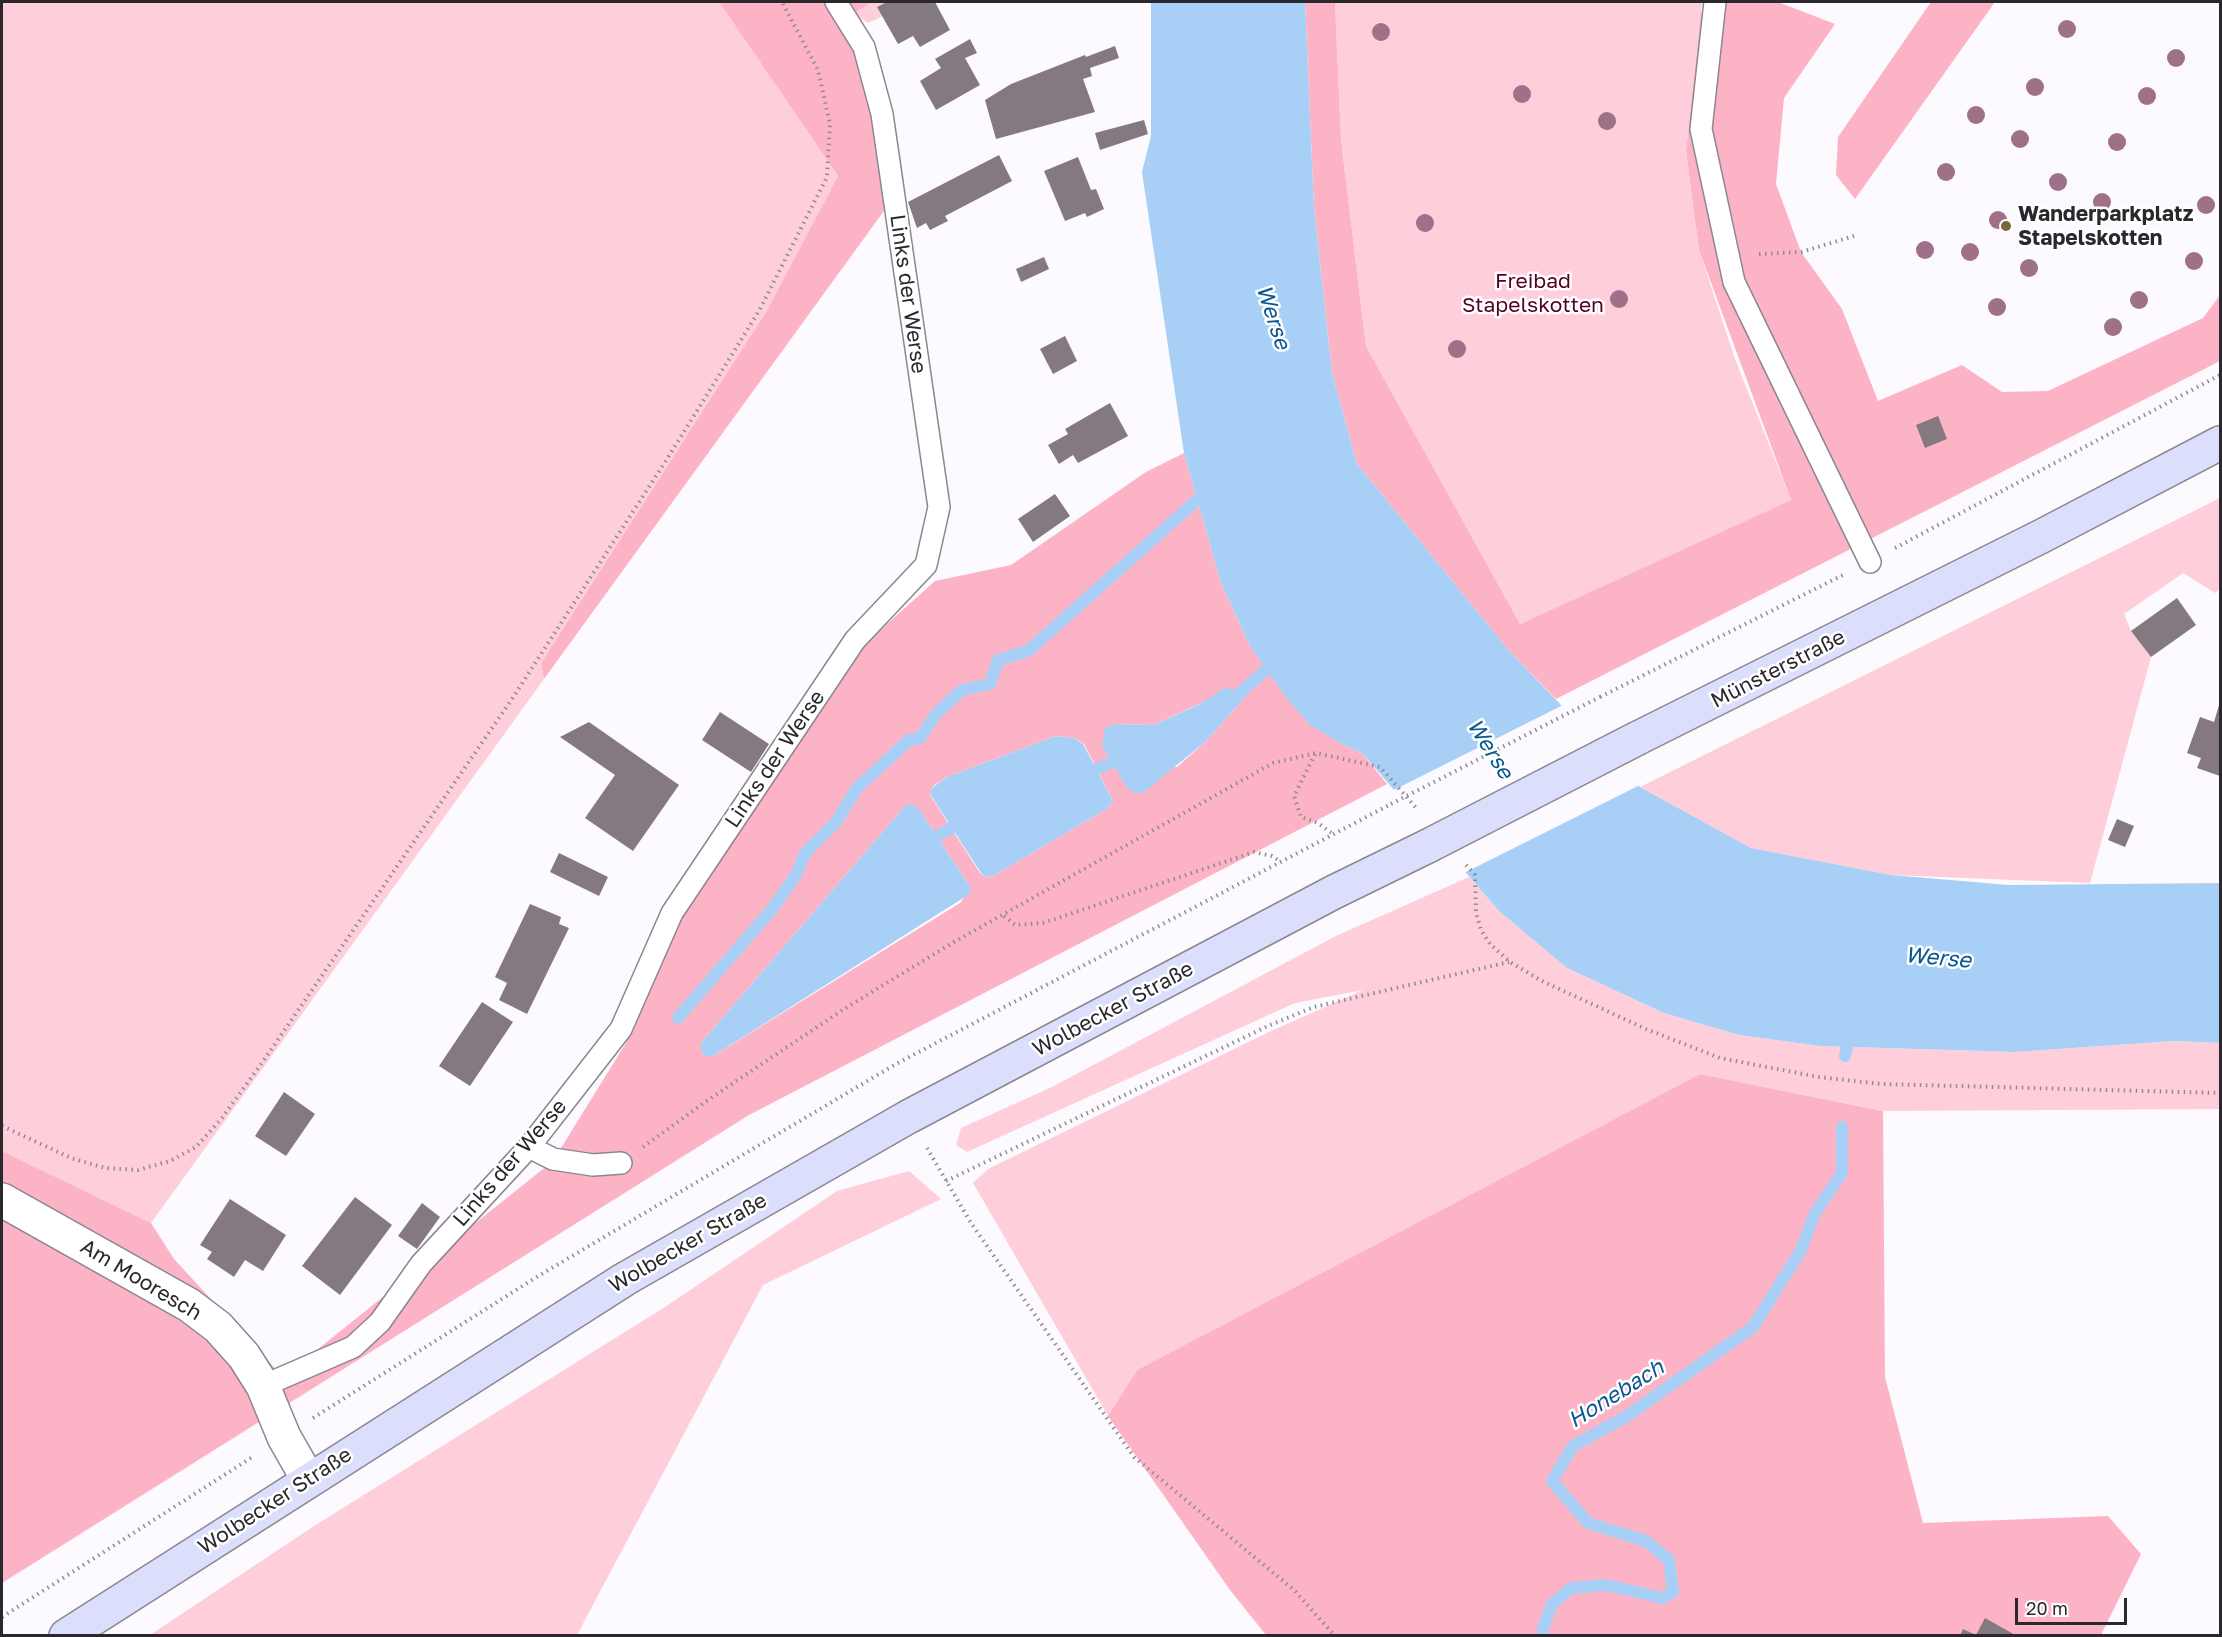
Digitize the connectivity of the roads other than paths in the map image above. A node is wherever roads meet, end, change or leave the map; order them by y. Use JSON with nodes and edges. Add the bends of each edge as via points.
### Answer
{"nodes":[{"id":1,"x":836,"y":2,"type":"edge"},
{"id":2,"x":1715,"y":2,"type":"edge"},
{"id":3,"x":2220,"y":443,"type":"edge"},
{"id":4,"x":1870,"y":562,"type":"road end"},
{"id":5,"x":1334,"y":892,"type":"joint"},
{"id":6,"x":529,"y":1147,"type":"junction"},
{"id":7,"x":621,"y":1163,"type":"road end"},
{"id":8,"x":2,"y":1200,"type":"edge"},
{"id":9,"x":263,"y":1386,"type":"junction"},
{"id":10,"x":308,"y":1479,"type":"junction"},
{"id":11,"x":66,"y":1635,"type":"edge"}],
"edges":[{"from":1,"to":6,"type":"lane","name":"Links der Werse","via":[[864,47],[882,114],[939,507],[926,565],[855,640],[672,913],[621,1029]]},
{"from":2,"to":4,"type":"lane","via":[[1701,129],[1734,282]]},
{"from":3,"to":5,"type":"main road","name":"Münsterstraße","bridge":true},
{"from":5,"to":10,"type":"main road","name":"Wolbecker Straße","via":[[908,1117],[625,1279]]},
{"from":6,"to":7,"type":"lane","via":[[553,1159],[593,1165]]},
{"from":6,"to":9,"type":"lane","name":"Links der Werse","via":[[421,1264],[380,1322],[352,1347]]},
{"from":8,"to":9,"type":"street","name":"Am Mooresch","via":[[189,1305],[218,1327],[244,1356]]},
{"from":9,"to":10,"type":"street","name":"Am Mooresch","via":[[284,1437]]},
{"from":10,"to":11,"type":"main road","name":"Wolbecker Straße"}]}
